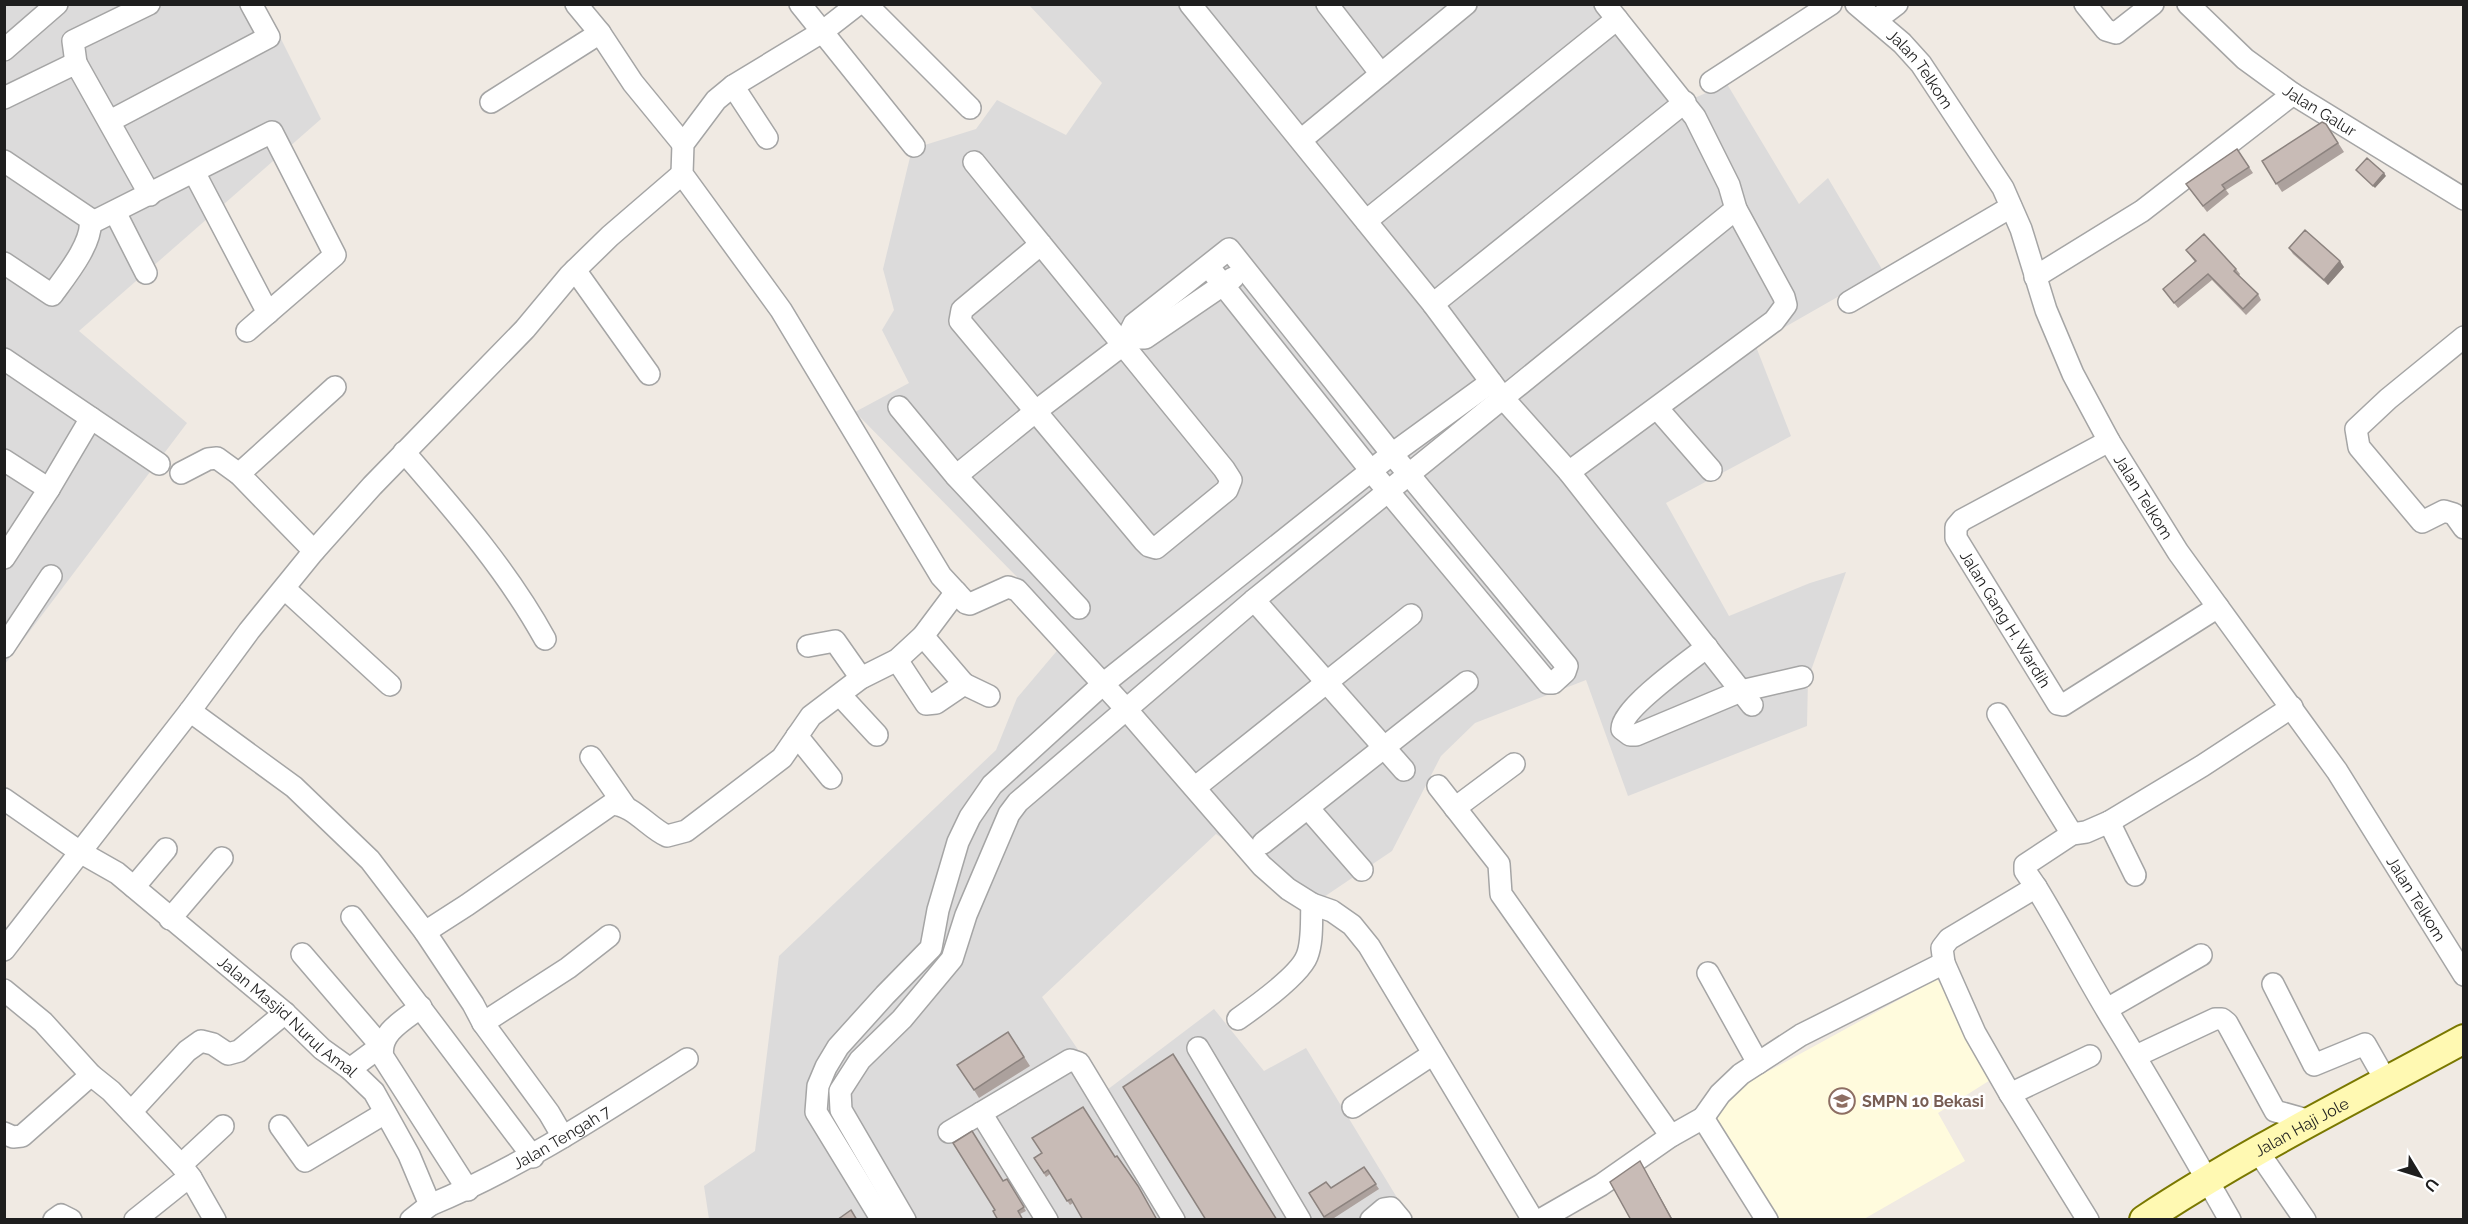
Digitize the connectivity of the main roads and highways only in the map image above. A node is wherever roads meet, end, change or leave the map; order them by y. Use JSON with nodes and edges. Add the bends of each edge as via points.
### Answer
{"nodes":[{"id":1,"x":2463,"y":1039,"type":"edge"},
{"id":2,"x":2144,"y":1220,"type":"edge"}],
"edges":[{"from":1,"to":2,"type":"main road","name":"Jalan Haji Jole","via":[[2257,1150]]}]}
